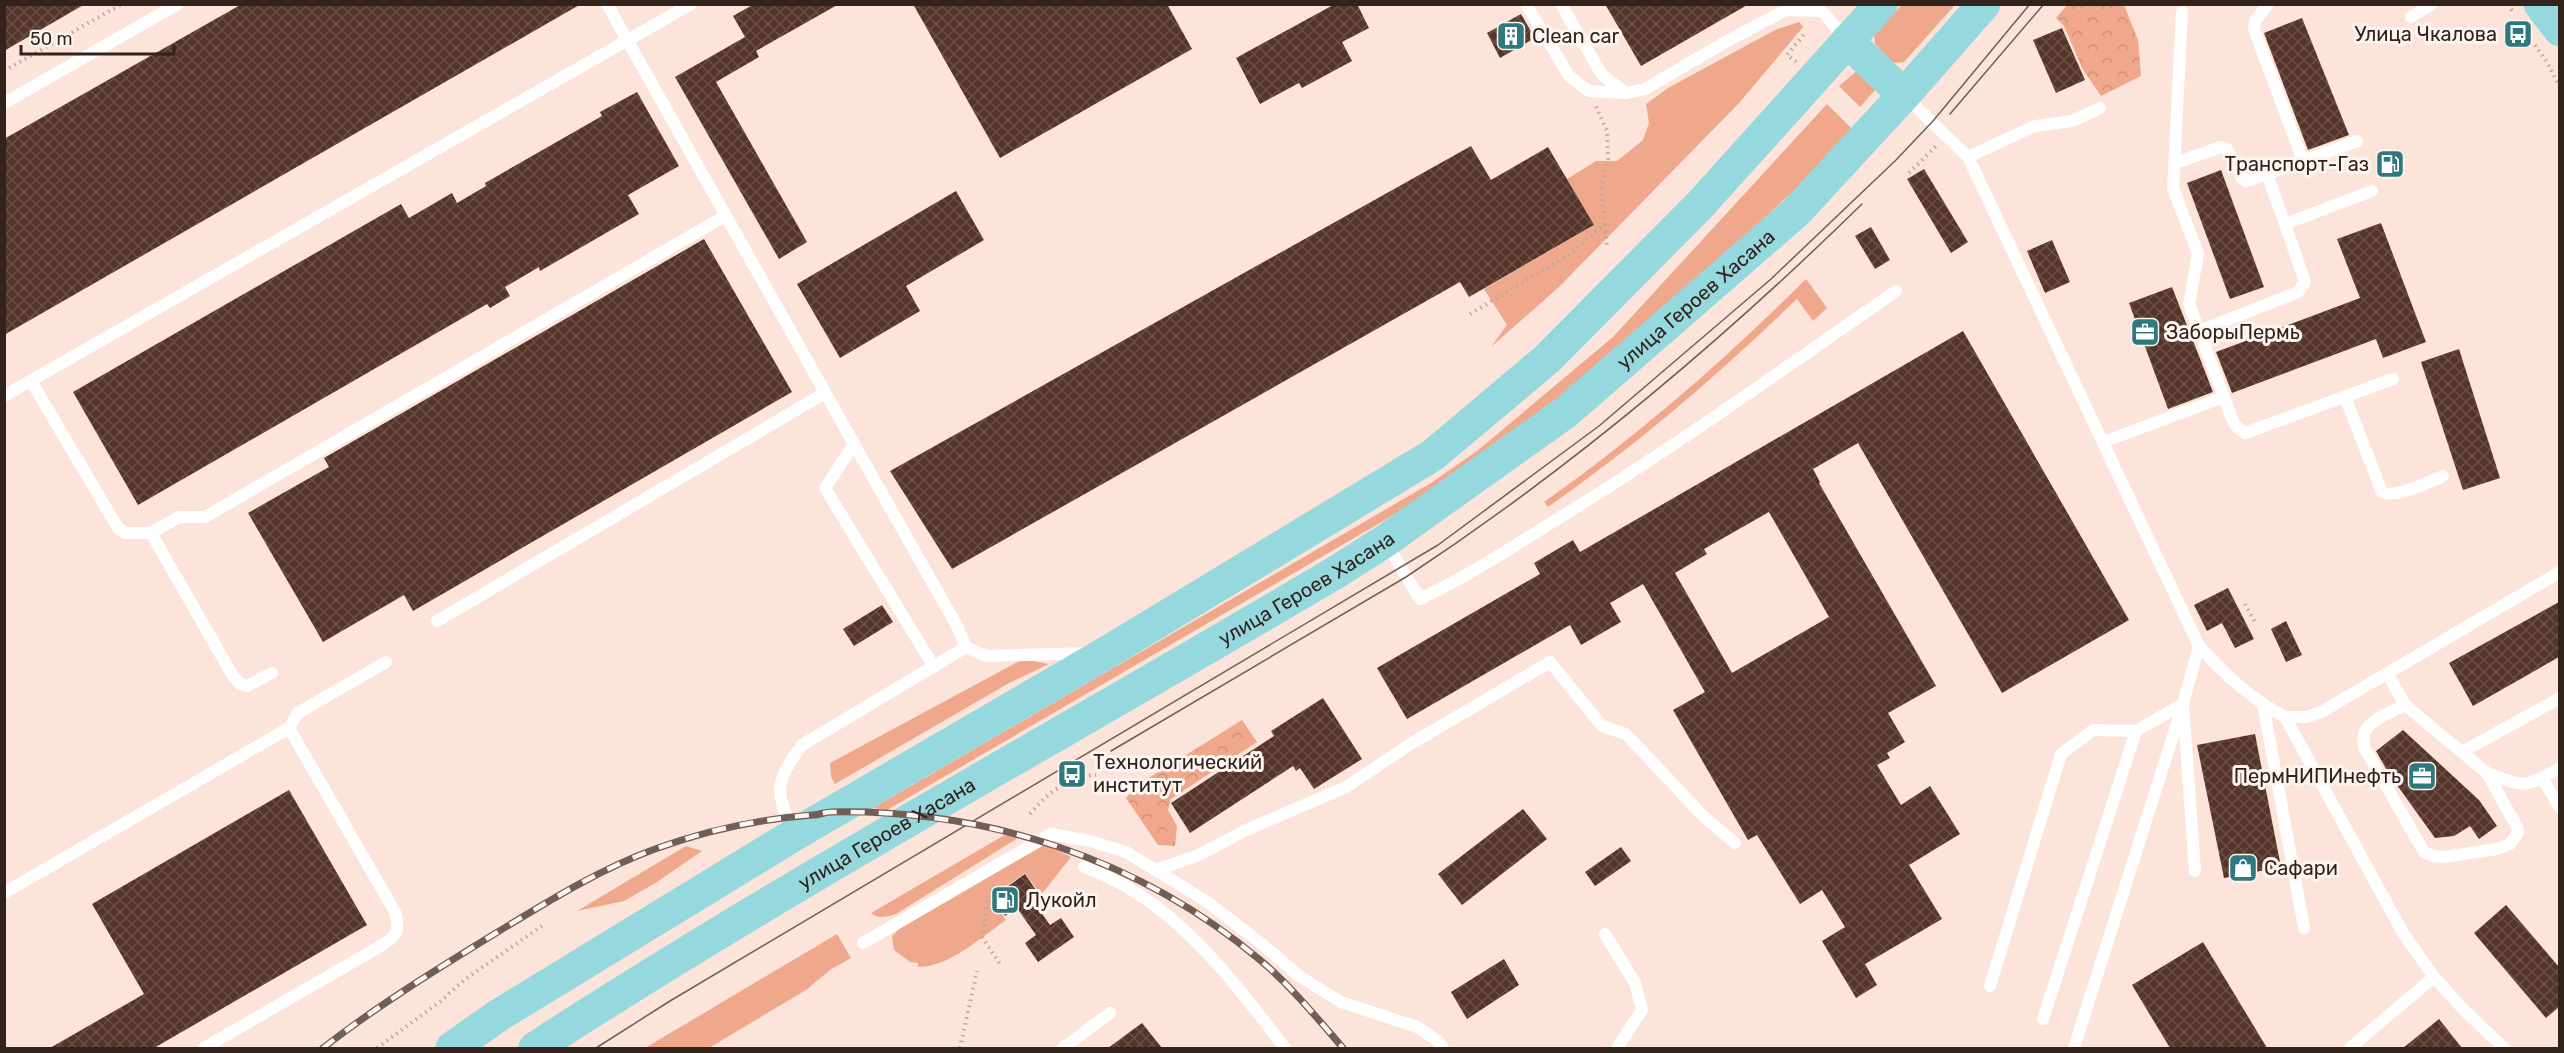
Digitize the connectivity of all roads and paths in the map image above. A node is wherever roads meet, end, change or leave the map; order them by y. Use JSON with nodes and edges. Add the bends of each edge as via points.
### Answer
{"nodes":[{"id":1,"x":122,"y":4,"type":"edge"},
{"id":2,"x":178,"y":4,"type":"edge"},
{"id":3,"x":607,"y":4,"type":"edge"},
{"id":4,"x":691,"y":4,"type":"edge"},
{"id":5,"x":1526,"y":4,"type":"edge"},
{"id":6,"x":1561,"y":4,"type":"edge"},
{"id":7,"x":1881,"y":4,"type":"edge"},
{"id":8,"x":1984,"y":4,"type":"edge"},
{"id":9,"x":2268,"y":4,"type":"edge"},
{"id":10,"x":2432,"y":4,"type":"edge"},
{"id":11,"x":2508,"y":4,"type":"edge"},
{"id":12,"x":2182,"y":12,"type":"dead end"},
{"id":13,"x":2531,"y":14,"type":"edge"},
{"id":14,"x":2411,"y":17,"type":"dead end"},
{"id":15,"x":1806,"y":32,"type":"dead end"},
{"id":16,"x":2547,"y":37,"type":"edge"},
{"id":17,"x":1847,"y":41,"type":"junction"},
{"id":18,"x":627,"y":42,"type":"junction"},
{"id":19,"x":1801,"y":66,"type":"dead end"},
{"id":20,"x":4,"y":71,"type":"edge"},
{"id":21,"x":2559,"y":88,"type":"edge"},
{"id":22,"x":1589,"y":91,"type":"junction"},
{"id":23,"x":1627,"y":93,"type":"junction"},
{"id":24,"x":1904,"y":95,"type":"junction"},
{"id":25,"x":4,"y":103,"type":"edge"},
{"id":26,"x":2100,"y":108,"type":"dead end"},
{"id":27,"x":2357,"y":141,"type":"dead end"},
{"id":28,"x":1936,"y":145,"type":"dead end"},
{"id":29,"x":1968,"y":157,"type":"junction"},
{"id":30,"x":2302,"y":161,"type":"junction"},
{"id":31,"x":2175,"y":163,"type":"junction"},
{"id":32,"x":1909,"y":174,"type":"dead end"},
{"id":33,"x":2267,"y":174,"type":"junction"},
{"id":34,"x":2372,"y":191,"type":"dead end"},
{"id":35,"x":726,"y":216,"type":"junction"},
{"id":36,"x":1605,"y":224,"type":"junction"},
{"id":37,"x":2286,"y":224,"type":"junction"},
{"id":38,"x":1607,"y":247,"type":"dead end"},
{"id":39,"x":1896,"y":291,"type":"dead end"},
{"id":40,"x":1470,"y":314,"type":"dead end"},
{"id":41,"x":2199,"y":331,"type":"junction"},
{"id":42,"x":2393,"y":379,"type":"dead end"},
{"id":43,"x":31,"y":381,"type":"junction"},
{"id":44,"x":825,"y":393,"type":"junction"},
{"id":45,"x":4,"y":396,"type":"edge"},
{"id":46,"x":2224,"y":397,"type":"junction"},
{"id":47,"x":2345,"y":397,"type":"junction"},
{"id":48,"x":2103,"y":442,"type":"junction"},
{"id":49,"x":854,"y":444,"type":"junction"},
{"id":50,"x":2443,"y":476,"type":"dead end"},
{"id":51,"x":151,"y":533,"type":"junction"},
{"id":52,"x":1385,"y":541,"type":"junction"},
{"id":53,"x":2559,"y":572,"type":"edge"},
{"id":54,"x":2245,"y":604,"type":"dead end"},
{"id":55,"x":436,"y":621,"type":"dead end"},
{"id":56,"x":2255,"y":622,"type":"dead end"},
{"id":57,"x":2199,"y":646,"type":"junction"},
{"id":58,"x":966,"y":647,"type":"junction"},
{"id":59,"x":1106,"y":653,"type":"junction"},
{"id":60,"x":386,"y":662,"type":"dead end"},
{"id":61,"x":934,"y":667,"type":"junction"},
{"id":62,"x":272,"y":673,"type":"dead end"},
{"id":63,"x":2387,"y":674,"type":"junction"},
{"id":64,"x":2559,"y":698,"type":"edge"},
{"id":65,"x":2183,"y":704,"type":"junction"},
{"id":66,"x":2263,"y":705,"type":"junction"},
{"id":67,"x":2405,"y":705,"type":"junction"},
{"id":68,"x":2284,"y":717,"type":"junction"},
{"id":69,"x":289,"y":729,"type":"junction"},
{"id":70,"x":2136,"y":731,"type":"junction"},
{"id":71,"x":2462,"y":752,"type":"junction"},
{"id":72,"x":2559,"y":768,"type":"edge"},
{"id":73,"x":2487,"y":773,"type":"junction"},
{"id":74,"x":1096,"y":775,"type":"dead end"},
{"id":75,"x":2542,"y":778,"type":"junction"},
{"id":76,"x":2559,"y":808,"type":"edge"},
{"id":77,"x":1030,"y":814,"type":"dead end"},
{"id":78,"x":797,"y":833,"type":"junction"},
{"id":79,"x":1735,"y":843,"type":"dead end"},
{"id":80,"x":998,"y":864,"type":"junction"},
{"id":81,"x":1084,"y":867,"type":"dead end"},
{"id":82,"x":1156,"y":870,"type":"junction"},
{"id":83,"x":2195,"y":872,"type":"dead end"},
{"id":84,"x":4,"y":893,"type":"edge"},
{"id":85,"x":542,"y":926,"type":"dead end"},
{"id":86,"x":2304,"y":928,"type":"dead end"},
{"id":87,"x":1605,"y":934,"type":"dead end"},
{"id":88,"x":863,"y":943,"type":"dead end"},
{"id":89,"x":1000,"y":964,"type":"dead end"},
{"id":90,"x":977,"y":971,"type":"dead end"},
{"id":91,"x":2434,"y":977,"type":"junction"},
{"id":92,"x":1990,"y":986,"type":"dead end"},
{"id":93,"x":1110,"y":1013,"type":"dead end"},
{"id":94,"x":2043,"y":1019,"type":"dead end"},
{"id":95,"x":210,"y":1047,"type":"edge"},
{"id":96,"x":377,"y":1048,"type":"edge"},
{"id":97,"x":452,"y":1048,"type":"edge"},
{"id":98,"x":535,"y":1048,"type":"edge"},
{"id":99,"x":960,"y":1048,"type":"edge"},
{"id":100,"x":1063,"y":1048,"type":"edge"},
{"id":101,"x":1285,"y":1048,"type":"edge"},
{"id":102,"x":1443,"y":1048,"type":"edge"},
{"id":103,"x":1617,"y":1048,"type":"edge"},
{"id":104,"x":2074,"y":1048,"type":"edge"},
{"id":105,"x":2350,"y":1048,"type":"edge"},
{"id":106,"x":2504,"y":1048,"type":"edge"}],
"edges":[{"from":1,"to":20,"type":"path"},
{"from":2,"to":25,"type":"lane"},
{"from":3,"to":18,"type":"lane"},
{"from":4,"to":18,"type":"lane"},
{"from":5,"to":22,"type":"lane","via":[[1569,76]]},
{"from":6,"to":23,"type":"lane","via":[[1602,75]]},
{"from":7,"to":17,"type":"main road"},
{"from":8,"to":24,"type":"main road","name":"улица Героев Хасана"},
{"from":9,"to":30,"type":"lane","via":[[2254,28]]},
{"from":10,"to":14,"type":"lane"},
{"from":11,"to":13,"type":"path"},
{"from":12,"to":31,"type":"lane"},
{"from":13,"to":16,"type":"main road"},
{"from":15,"to":19,"type":"path","via":[[1787,55]]},
{"from":16,"to":21,"type":"path","via":[[2547,62]]},
{"from":17,"to":23,"type":"lane","via":[[1822,11],[1786,10],[1645,89]]},
{"from":17,"to":24,"type":"main road"},
{"from":17,"to":59,"type":"main road","via":[[1699,206],[1547,359],[1433,455]]},
{"from":18,"to":35,"type":"lane"},
{"from":18,"to":43,"type":"lane"},
{"from":22,"to":23,"type":"lane"},
{"from":22,"to":36,"type":"path","via":[[1607,131],[1608,159],[1601,189]]},
{"from":24,"to":29,"type":"lane"},
{"from":24,"to":52,"type":"main road","name":"улица Героев Хасана","via":[[1796,212],[1566,412]]},
{"from":26,"to":29,"type":"lane","via":[[2072,121],[2035,126]]},
{"from":27,"to":30,"type":"lane"},
{"from":28,"to":32,"type":"path"},
{"from":29,"to":48,"type":"lane"},
{"from":30,"to":33,"type":"lane"},
{"from":31,"to":33,"type":"lane","via":[[2221,147],[2227,148],[2246,181]]},
{"from":31,"to":41,"type":"lane","via":[[2174,188],[2198,254],[2190,304]]},
{"from":33,"to":37,"type":"lane"},
{"from":34,"to":37,"type":"lane"},
{"from":35,"to":44,"type":"lane"},
{"from":35,"to":51,"type":"lane","via":[[205,517],[180,517]]},
{"from":36,"to":38,"type":"path"},
{"from":36,"to":40,"type":"path","via":[[1570,254]]},
{"from":37,"to":41,"type":"lane","via":[[2305,282],[2298,292]]},
{"from":39,"to":52,"type":"lane","via":[[1599,494],[1466,577],[1420,599]]},
{"from":41,"to":46,"type":"lane"},
{"from":42,"to":47,"type":"lane"},
{"from":43,"to":45,"type":"lane"},
{"from":43,"to":51,"type":"lane","via":[[118,528],[125,533]]},
{"from":44,"to":49,"type":"lane"},
{"from":44,"to":55,"type":"lane"},
{"from":46,"to":47,"type":"lane","via":[[2233,421],[2244,433]]},
{"from":46,"to":48,"type":"lane"},
{"from":47,"to":50,"type":"lane","via":[[2382,492],[2396,494]]},
{"from":48,"to":57,"type":"lane"},
{"from":49,"to":58,"type":"lane"},
{"from":49,"to":61,"type":"lane","via":[[825,488]]},
{"from":51,"to":62,"type":"lane","via":[[233,676],[247,686]]},
{"from":52,"to":98,"type":"main road","name":"улица Героев Хасана","via":[[1209,648],[915,816]]},
{"from":53,"to":63,"type":"lane"},
{"from":54,"to":56,"type":"path"},
{"from":57,"to":65,"type":"lane"},
{"from":57,"to":66,"type":"lane","via":[[2230,680]]},
{"from":58,"to":59,"type":"lane","via":[[986,656]]},
{"from":58,"to":61,"type":"lane"},
{"from":59,"to":78,"type":"main road"},
{"from":60,"to":69,"type":"lane","via":[[298,713]]},
{"from":61,"to":78,"type":"lane","via":[[802,745],[784,769],[779,789],[786,817]]},
{"from":63,"to":67,"type":"lane"},
{"from":63,"to":68,"type":"lane","via":[[2323,711],[2307,717]]},
{"from":64,"to":71,"type":"lane"},
{"from":65,"to":70,"type":"lane"},
{"from":65,"to":83,"type":"lane"},
{"from":65,"to":104,"type":"lane"},
{"from":66,"to":68,"type":"lane"},
{"from":66,"to":86,"type":"lane"},
{"from":67,"to":71,"type":"lane"},
{"from":67,"to":73,"type":"lane","via":[[2371,724],[2361,738],[2424,852],[2443,857],[2497,849],[2514,840],[2517,827]]},
{"from":68,"to":91,"type":"lane","via":[[2403,933]]},
{"from":69,"to":84,"type":"lane"},
{"from":69,"to":95,"type":"lane","via":[[399,925],[395,937]]},
{"from":70,"to":92,"type":"lane","via":[[2093,730],[2061,754]]},
{"from":70,"to":94,"type":"lane"},
{"from":71,"to":73,"type":"lane"},
{"from":72,"to":75,"type":"lane"},
{"from":73,"to":75,"type":"lane","via":[[2521,785]]},
{"from":74,"to":77,"type":"path","via":[[1078,776],[1044,797]]},
{"from":75,"to":76,"type":"lane"},
{"from":78,"to":97,"type":"main road","via":[[498,1015]]},
{"from":79,"to":82,"type":"lane","via":[[1704,817],[1626,734],[1602,726],[1550,662],[1412,743],[1346,787],[1199,855]]},
{"from":80,"to":82,"type":"lane","via":[[1051,834],[1126,852]]},
{"from":80,"to":88,"type":"lane"},
{"from":80,"to":89,"type":"path","via":[[1000,875],[988,900],[982,937]]},
{"from":81,"to":101,"type":"lane","via":[[1107,875],[1160,909],[1203,948]]},
{"from":82,"to":102,"type":"lane","via":[[1206,902],[1299,976],[1332,997],[1417,1027]]},
{"from":85,"to":96,"type":"path"},
{"from":87,"to":103,"type":"lane","via":[[1635,983],[1642,1010]]},
{"from":90,"to":99,"type":"path"},
{"from":91,"to":105,"type":"lane"},
{"from":91,"to":106,"type":"lane"},
{"from":93,"to":100,"type":"lane"}]}
